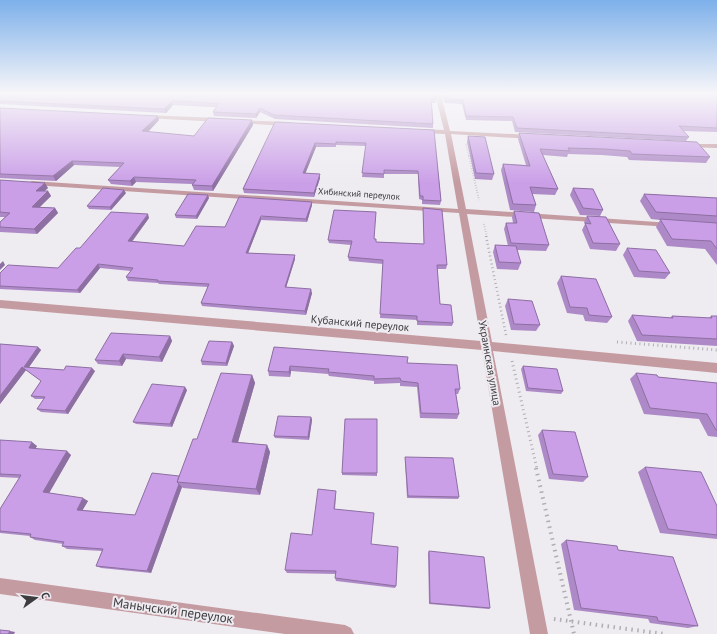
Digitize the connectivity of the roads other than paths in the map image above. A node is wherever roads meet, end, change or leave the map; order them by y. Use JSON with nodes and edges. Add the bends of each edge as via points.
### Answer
{"nodes":[{"id":1,"x":283,"y":124,"type":"edge"},
{"id":2,"x":291,"y":124,"type":"edge"},
{"id":3,"x":446,"y":124,"type":"edge"},
{"id":4,"x":417,"y":130,"type":"edge"},
{"id":5,"x":448,"y":132,"type":"junction"},
{"id":6,"x":541,"y":137,"type":"edge"},
{"id":7,"x":679,"y":144,"type":"edge"},
{"id":8,"x":717,"y":146,"type":"edge"},
{"id":9,"x":24,"y":182,"type":"edge"},
{"id":10,"x":462,"y":210,"type":"junction"},
{"id":11,"x":680,"y":225,"type":"edge"},
{"id":12,"x":0,"y":304,"type":"edge"},
{"id":13,"x":488,"y":346,"type":"junction"},
{"id":14,"x":717,"y":368,"type":"edge"},
{"id":15,"x":0,"y":586,"type":"edge"},
{"id":16,"x":345,"y":634,"type":"edge"},
{"id":17,"x":539,"y":634,"type":"edge"}],
"edges":[{"from":1,"to":2,"type":"street"},
{"from":3,"to":5,"type":"street","name":"Украинская улица"},
{"from":4,"to":5,"type":"street"},
{"from":5,"to":6,"type":"street"},
{"from":5,"to":10,"type":"street","name":"Украинская улица"},
{"from":7,"to":8,"type":"street"},
{"from":9,"to":10,"type":"street","name":"Хибинский переулок"},
{"from":10,"to":11,"type":"street","name":"Хибинский переулок"},
{"from":10,"to":13,"type":"street","name":"Украинская улица"},
{"from":12,"to":13,"type":"street","name":"Кубанский переулок"},
{"from":13,"to":14,"type":"street","name":"Кубанский переулок"},
{"from":13,"to":17,"type":"street","name":"Украинская улица"},
{"from":15,"to":16,"type":"street","name":"Манычский переулок"}]}
